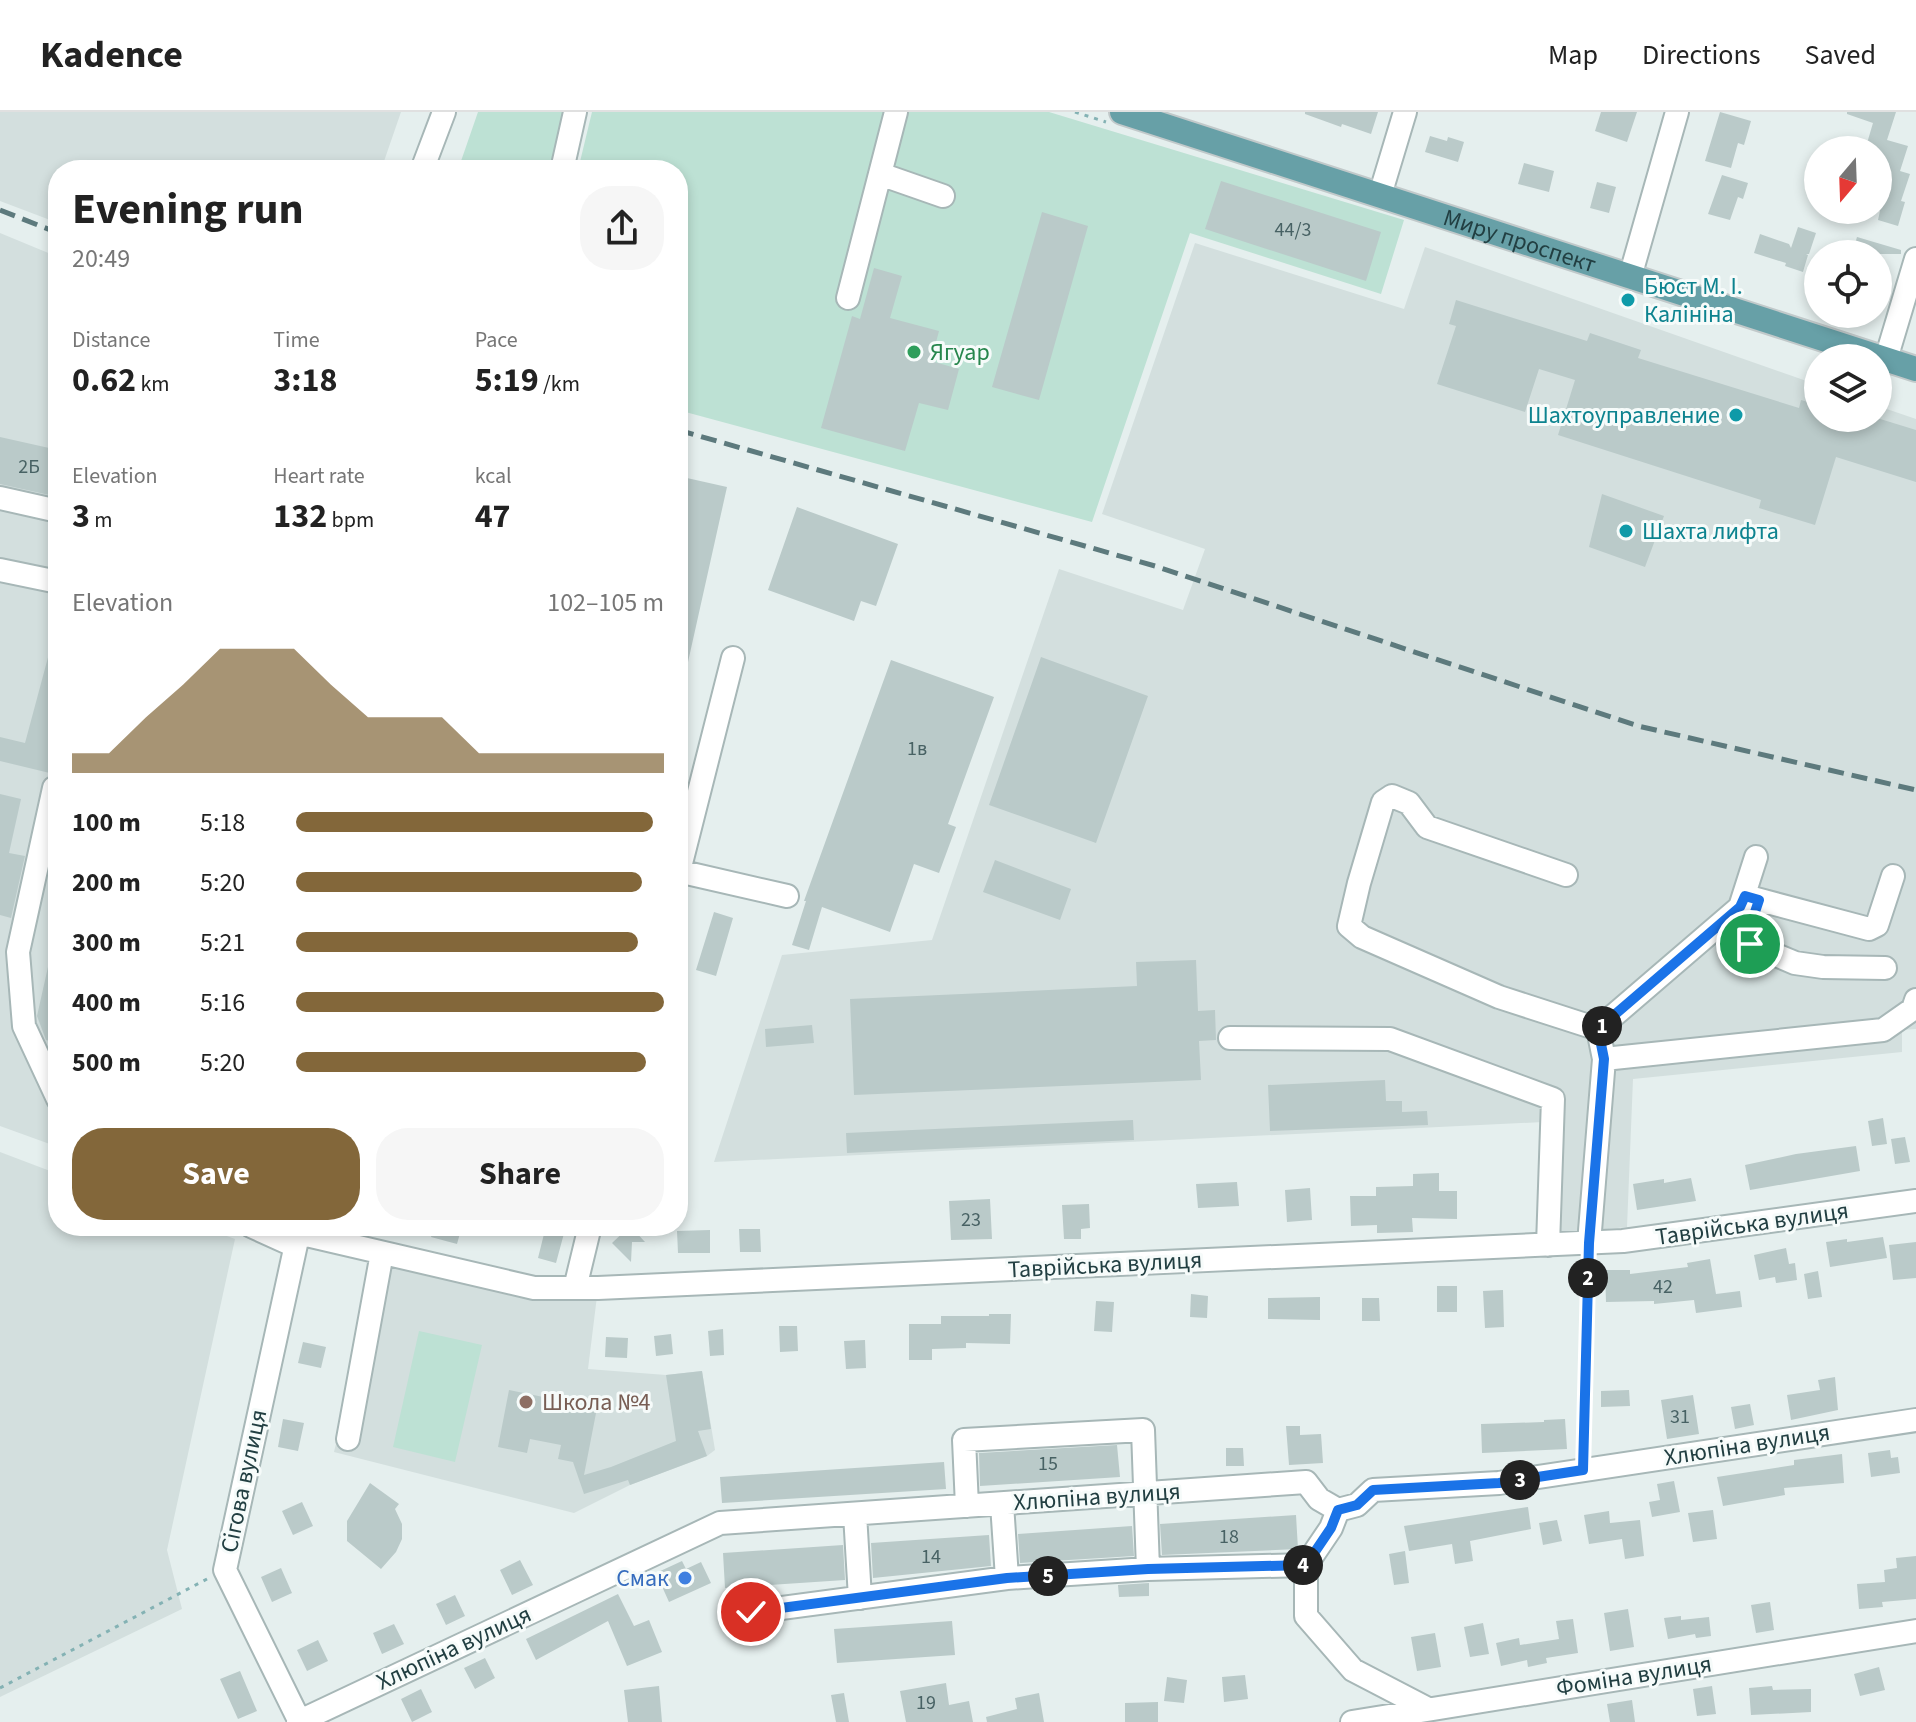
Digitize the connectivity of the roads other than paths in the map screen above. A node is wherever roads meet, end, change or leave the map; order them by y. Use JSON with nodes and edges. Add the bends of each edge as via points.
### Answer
{"nodes":[{"id":1,"x":444,"y":112,"type":"edge"},
{"id":2,"x":575,"y":112,"type":"edge"},
{"id":3,"x":896,"y":112,"type":"edge"},
{"id":4,"x":1122,"y":112,"type":"edge"},
{"id":5,"x":1405,"y":112,"type":"edge"},
{"id":6,"x":1677,"y":112,"type":"edge"},
{"id":7,"x":1176,"y":120,"type":"edge"},
{"id":8,"x":426,"y":160,"type":"edge"},
{"id":9,"x":564,"y":160,"type":"edge"},
{"id":10,"x":880,"y":174,"type":"junction"},
{"id":11,"x":1380,"y":195,"type":"junction"},
{"id":12,"x":943,"y":196,"type":"dead end"},
{"id":13,"x":1916,"y":259,"type":"edge"},
{"id":14,"x":1630,"y":277,"type":"junction"},
{"id":15,"x":848,"y":298,"type":"dead end"},
{"id":16,"x":1839,"y":344,"type":"edge"},
{"id":17,"x":1890,"y":344,"type":"edge"},
{"id":18,"x":1892,"y":361,"type":"edge"},
{"id":19,"x":1916,"y":369,"type":"edge"},
{"id":20,"x":0,"y":498,"type":"edge"},
{"id":21,"x":48,"y":509,"type":"edge"},
{"id":22,"x":0,"y":570,"type":"edge"},
{"id":23,"x":48,"y":580,"type":"edge"},
{"id":24,"x":733,"y":658,"type":"dead end"},
{"id":25,"x":48,"y":815,"type":"edge"},
{"id":26,"x":688,"y":833,"type":"edge"},
{"id":27,"x":1756,"y":857,"type":"dead end"},
{"id":28,"x":688,"y":874,"type":"edge"},
{"id":29,"x":1566,"y":875,"type":"dead end"},
{"id":30,"x":1893,"y":876,"type":"dead end"},
{"id":31,"x":787,"y":896,"type":"dead end"},
{"id":32,"x":1752,"y":898,"type":"junction"},
{"id":33,"x":1885,"y":968,"type":"dead end"},
{"id":34,"x":1916,"y":1000,"type":"edge"},
{"id":35,"x":1598,"y":1029,"type":"junction"},
{"id":36,"x":1230,"y":1038,"type":"dead end"},
{"id":37,"x":1604,"y":1059,"type":"junction"},
{"id":38,"x":48,"y":1078,"type":"edge"},
{"id":39,"x":1916,"y":1201,"type":"edge"},
{"id":40,"x":298,"y":1236,"type":"edge"},
{"id":41,"x":303,"y":1236,"type":"edge"},
{"id":42,"x":588,"y":1236,"type":"edge"},
{"id":43,"x":1589,"y":1243,"type":"junction"},
{"id":44,"x":1548,"y":1245,"type":"junction"},
{"id":45,"x":382,"y":1253,"type":"junction"},
{"id":46,"x":575,"y":1288,"type":"junction"},
{"id":47,"x":1916,"y":1420,"type":"edge"},
{"id":48,"x":348,"y":1439,"type":"dead end"},
{"id":49,"x":1144,"y":1494,"type":"junction"},
{"id":50,"x":1002,"y":1504,"type":"junction"},
{"id":51,"x":967,"y":1506,"type":"junction"},
{"id":52,"x":1338,"y":1510,"type":"junction"},
{"id":53,"x":855,"y":1514,"type":"junction"},
{"id":54,"x":1306,"y":1565,"type":"junction"},
{"id":55,"x":1148,"y":1569,"type":"junction"},
{"id":56,"x":1007,"y":1578,"type":"junction"},
{"id":57,"x":860,"y":1598,"type":"junction"},
{"id":58,"x":751,"y":1612,"type":"dead end"},
{"id":59,"x":1916,"y":1631,"type":"edge"},
{"id":60,"x":1428,"y":1709,"type":"junction"},
{"id":61,"x":299,"y":1722,"type":"edge"},
{"id":62,"x":1352,"y":1722,"type":"edge"}],
"edges":[{"from":1,"to":8,"type":"street"},
{"from":2,"to":9,"type":"street"},
{"from":3,"to":10,"type":"street"},
{"from":4,"to":7,"type":"main road","name":"Миру проспект"},
{"from":5,"to":11,"type":"street"},
{"from":6,"to":14,"type":"street"},
{"from":7,"to":11,"type":"main road","name":"Миру проспект"},
{"from":10,"to":12,"type":"street"},
{"from":10,"to":15,"type":"street"},
{"from":11,"to":14,"type":"main road","name":"Миру проспект"},
{"from":13,"to":17,"type":"street"},
{"from":14,"to":16,"type":"main road","name":"Миру проспект"},
{"from":18,"to":19,"type":"main road","name":"Миру проспект"},
{"from":20,"to":21,"type":"street"},
{"from":22,"to":23,"type":"street"},
{"from":24,"to":26,"type":"street"},
{"from":25,"to":38,"type":"street","via":[[18,952],[24,1026]]},
{"from":27,"to":32,"type":"street"},
{"from":28,"to":31,"type":"street"},
{"from":29,"to":35,"type":"street","via":[[1427,827],[1409,803],[1392,796],[1383,802],[1349,926],[1362,937],[1499,997]]},
{"from":30,"to":32,"type":"street","via":[[1877,925],[1869,929]]},
{"from":32,"to":33,"type":"street","via":[[1746,939],[1750,944],[1795,963]]},
{"from":32,"to":35,"type":"street"},
{"from":34,"to":37,"type":"street","via":[[1913,1009],[1883,1030]]},
{"from":35,"to":37,"type":"street"},
{"from":36,"to":44,"type":"street","via":[[1390,1039],[1553,1099]]},
{"from":37,"to":43,"type":"street"},
{"from":39,"to":43,"type":"street","name":"Таврійська вулиця"},
{"from":40,"to":61,"type":"street","name":"Сігова вулиця","via":[[225,1570]]},
{"from":41,"to":45,"type":"street","name":"Таврійська вулиця"},
{"from":42,"to":46,"type":"street"},
{"from":43,"to":44,"type":"street","name":"Таврійська вулиця"},
{"from":44,"to":46,"type":"street","name":"Таврійська вулиця"},
{"from":45,"to":46,"type":"street","name":"Таврійська вулиця","via":[[534,1288]]},
{"from":45,"to":48,"type":"street"},
{"from":47,"to":52,"type":"street","name":"Хлюпіна вулиця","via":[[1499,1483],[1373,1490],[1357,1505]]},
{"from":49,"to":50,"type":"street","name":"Хлюпіна вулиця"},
{"from":49,"to":51,"type":"street","via":[[1143,1430],[964,1440]]},
{"from":49,"to":52,"type":"street","name":"Хлюпіна вулиця","via":[[1306,1482],[1319,1499]]},
{"from":49,"to":55,"type":"street"},
{"from":50,"to":51,"type":"street","name":"Хлюпіна вулиця"},
{"from":50,"to":56,"type":"street"},
{"from":51,"to":53,"type":"street","name":"Хлюпіна вулиця"},
{"from":52,"to":54,"type":"street"},
{"from":53,"to":57,"type":"street"},
{"from":53,"to":61,"type":"street","name":"Хлюпіна вулиця","via":[[720,1523]]},
{"from":54,"to":55,"type":"street"},
{"from":54,"to":60,"type":"street","via":[[1306,1616],[1353,1670]]},
{"from":55,"to":56,"type":"street"},
{"from":56,"to":57,"type":"street"},
{"from":57,"to":58,"type":"street"},
{"from":59,"to":60,"type":"street","name":"Фоміна вулиця"},
{"from":60,"to":62,"type":"street","name":"Фоміна вулиця"}]}
